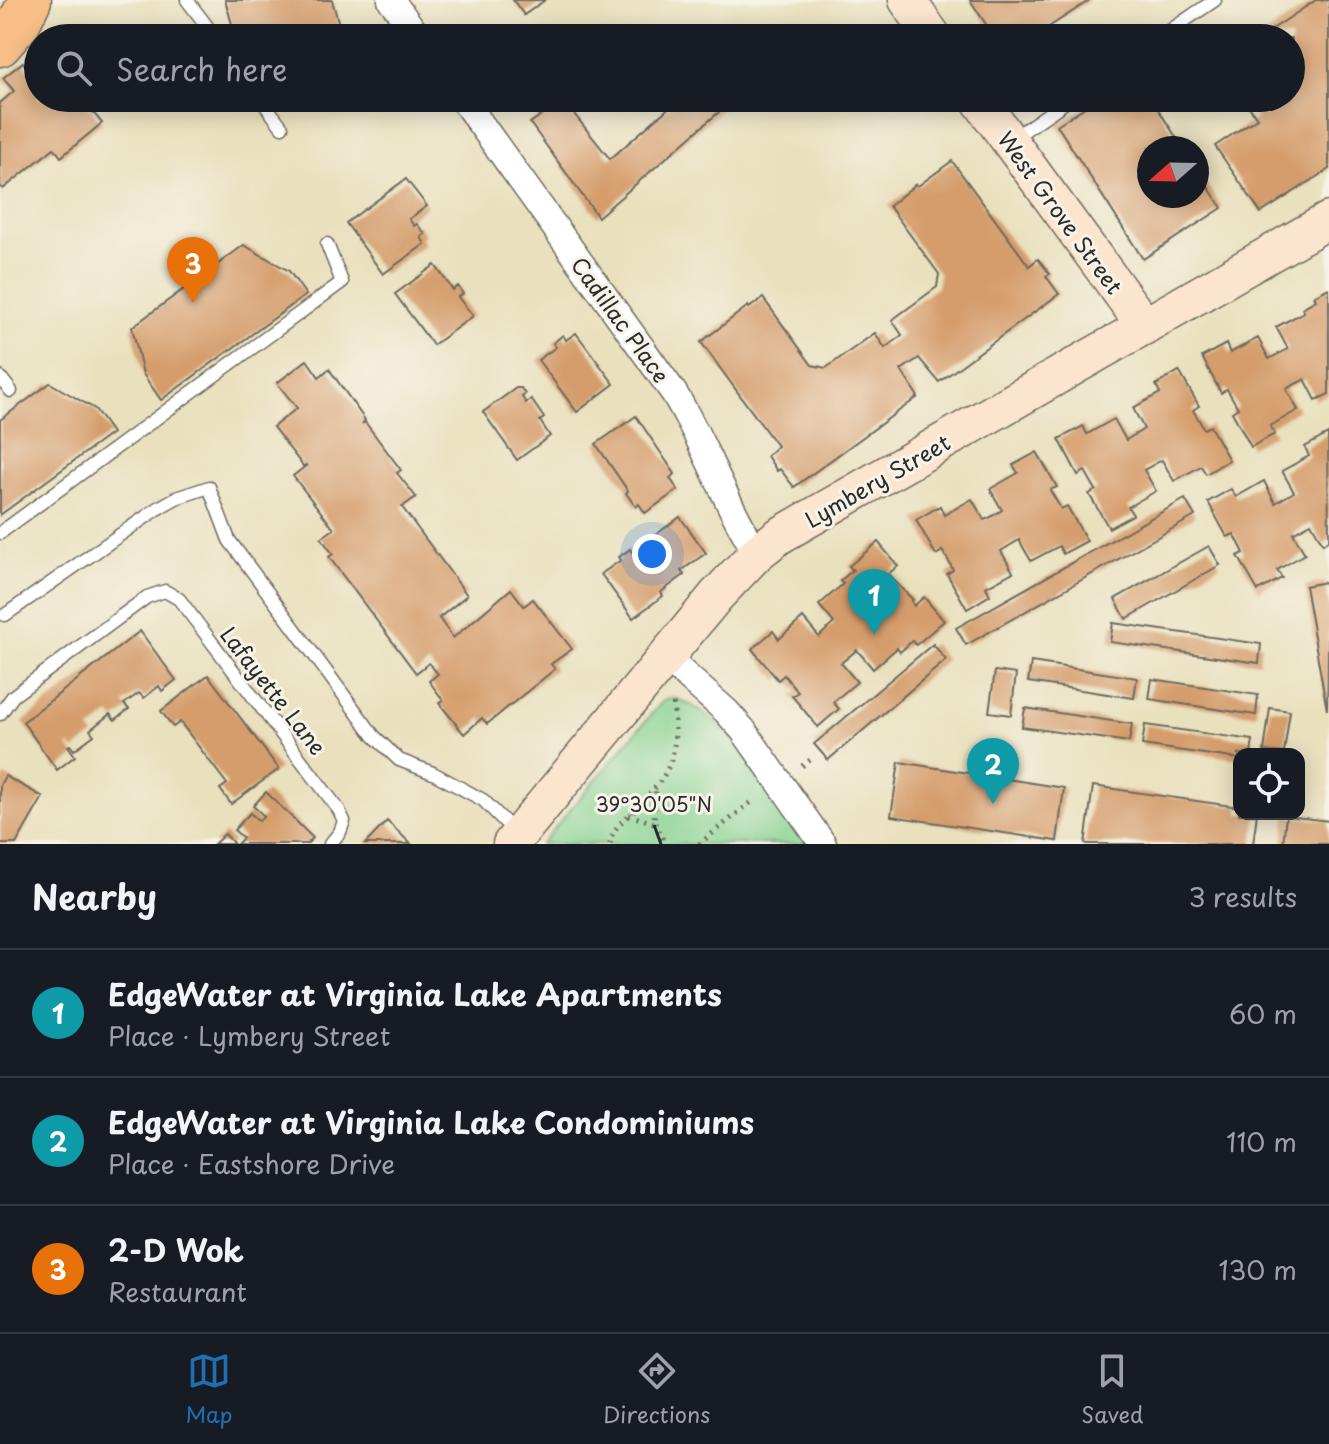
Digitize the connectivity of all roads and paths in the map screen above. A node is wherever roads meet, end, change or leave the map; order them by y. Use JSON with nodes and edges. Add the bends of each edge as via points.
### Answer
{"nodes":[{"id":1,"x":30,"y":0,"type":"edge"},
{"id":2,"x":187,"y":0,"type":"edge"},
{"id":3,"x":391,"y":0,"type":"edge"},
{"id":4,"x":907,"y":0,"type":"edge"},
{"id":5,"x":1215,"y":0,"type":"edge"},
{"id":6,"x":205,"y":24,"type":"edge"},
{"id":7,"x":409,"y":24,"type":"edge"},
{"id":8,"x":924,"y":24,"type":"edge"},
{"id":9,"x":1180,"y":24,"type":"edge"},
{"id":10,"x":0,"y":45,"type":"edge"},
{"id":11,"x":271,"y":112,"type":"edge"},
{"id":12,"x":472,"y":112,"type":"edge"},
{"id":13,"x":988,"y":112,"type":"edge"},
{"id":14,"x":1050,"y":112,"type":"edge"},
{"id":15,"x":282,"y":127,"type":"dead end"},
{"id":16,"x":1009,"y":140,"type":"junction"},
{"id":17,"x":1329,"y":220,"type":"edge"},
{"id":18,"x":327,"y":244,"type":"dead end"},
{"id":19,"x":1145,"y":326,"type":"junction"},
{"id":20,"x":0,"y":377,"type":"edge"},
{"id":21,"x":11,"y":391,"type":"dead end"},
{"id":22,"x":0,"y":533,"type":"edge"},
{"id":23,"x":757,"y":553,"type":"junction"},
{"id":24,"x":5,"y":615,"type":"dead end"},
{"id":25,"x":665,"y":657,"type":"junction"},
{"id":26,"x":673,"y":701,"type":"dead end"},
{"id":27,"x":0,"y":714,"type":"edge"},
{"id":28,"x":813,"y":758,"type":"dead end"},
{"id":29,"x":802,"y":766,"type":"dead end"},
{"id":30,"x":656,"y":788,"type":"junction"},
{"id":31,"x":754,"y":800,"type":"dead end"},
{"id":32,"x":629,"y":815,"type":"junction"},
{"id":33,"x":654,"y":823,"type":"junction"},
{"id":34,"x":515,"y":840,"type":"edge"},
{"id":35,"x":330,"y":844,"type":"edge"},
{"id":36,"x":610,"y":844,"type":"edge"},
{"id":37,"x":665,"y":844,"type":"edge"},
{"id":38,"x":699,"y":844,"type":"edge"},
{"id":39,"x":823,"y":844,"type":"edge"}],
"edges":[{"from":1,"to":10,"type":"main road"},
{"from":2,"to":6,"type":"lane"},
{"from":3,"to":7,"type":"street"},
{"from":4,"to":8,"type":"street"},
{"from":5,"to":9,"type":"lane"},
{"from":11,"to":15,"type":"lane"},
{"from":12,"to":23,"type":"street","name":"Cadillac Place","via":[[674,393]]},
{"from":13,"to":16,"type":"street","name":"West Grove Street"},
{"from":14,"to":16,"type":"lane"},
{"from":16,"to":19,"type":"street","name":"West Grove Street"},
{"from":17,"to":19,"type":"street","name":"Lymbery Street"},
{"from":18,"to":22,"type":"lane","via":[[342,282]]},
{"from":19,"to":23,"type":"street","name":"Lymbery Street"},
{"from":20,"to":21,"type":"lane"},
{"from":23,"to":25,"type":"street","name":"Lymbery Street"},
{"from":24,"to":34,"type":"lane","via":[[160,507],[209,487],[229,540],[374,736],[399,760],[483,800]]},
{"from":25,"to":34,"type":"street","name":"Lymbery Street"},
{"from":25,"to":39,"type":"street","via":[[743,730]]},
{"from":26,"to":30,"type":"path","via":[[675,752]]},
{"from":27,"to":35,"type":"lane","name":"Lafayette Lane","via":[[13,696],[147,597],[165,591],[179,599],[324,788],[344,821]]},
{"from":28,"to":29,"type":"path"},
{"from":30,"to":32,"type":"path"},
{"from":30,"to":33,"type":"path"},
{"from":31,"to":38,"type":"path"},
{"from":32,"to":33,"type":"path"},
{"from":32,"to":36,"type":"path","via":[[614,830]]},
{"from":33,"to":37,"type":"path"}]}
